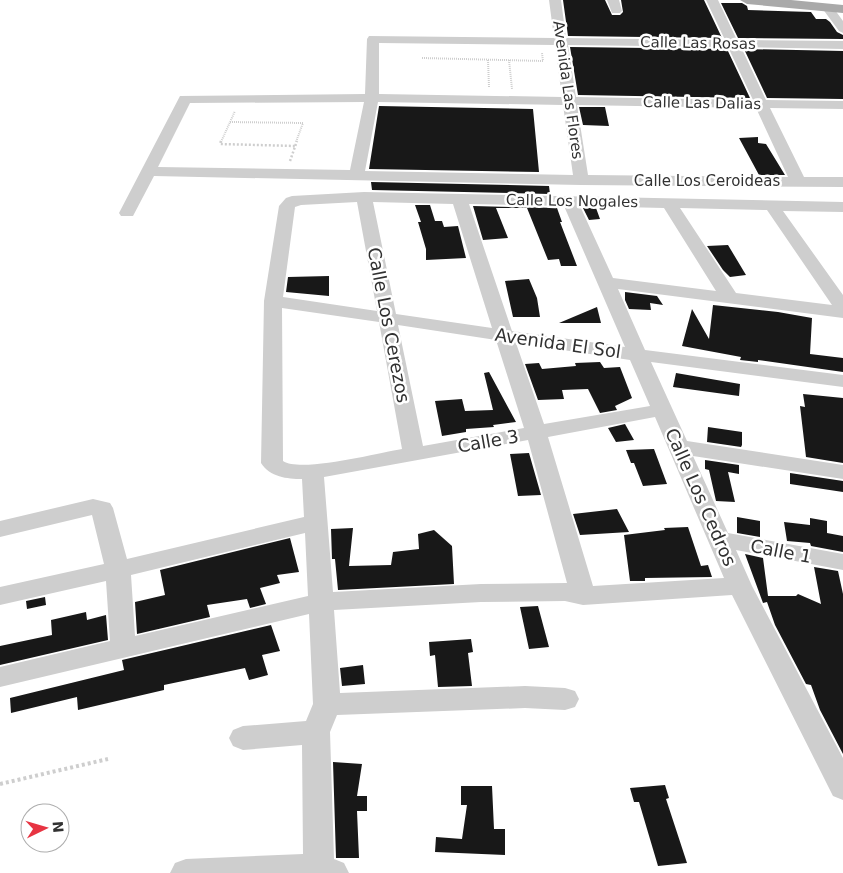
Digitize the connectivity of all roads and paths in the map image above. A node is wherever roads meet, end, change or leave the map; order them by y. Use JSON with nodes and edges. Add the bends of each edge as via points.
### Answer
{"nodes":[{"id":1,"x":546,"y":0,"type":"edge"},
{"id":2,"x":555,"y":0,"type":"edge"},
{"id":3,"x":712,"y":0,"type":"edge"},
{"id":4,"x":747,"y":0,"type":"edge"},
{"id":5,"x":828,"y":8,"type":"junction"},
{"id":6,"x":843,"y":9,"type":"edge"},
{"id":7,"x":843,"y":29,"type":"edge"},
{"id":8,"x":556,"y":41,"type":"junction"},
{"id":9,"x":733,"y":43,"type":"junction"},
{"id":10,"x":843,"y":45,"type":"edge"},
{"id":11,"x":422,"y":58,"type":"dead end"},
{"id":12,"x":488,"y":60,"type":"junction"},
{"id":13,"x":509,"y":60,"type":"junction"},
{"id":14,"x":544,"y":61,"type":"dead end"},
{"id":15,"x":372,"y":98,"type":"junction"},
{"id":16,"x":241,"y":99,"type":"junction"},
{"id":17,"x":490,"y":100,"type":"junction"},
{"id":18,"x":512,"y":100,"type":"junction"},
{"id":19,"x":565,"y":101,"type":"junction"},
{"id":20,"x":762,"y":104,"type":"junction"},
{"id":21,"x":843,"y":105,"type":"edge"},
{"id":22,"x":230,"y":122,"type":"junction"},
{"id":23,"x":295,"y":146,"type":"junction"},
{"id":24,"x":149,"y":171,"type":"junction"},
{"id":25,"x":287,"y":173,"type":"junction"},
{"id":26,"x":357,"y":175,"type":"junction"},
{"id":27,"x":798,"y":181,"type":"junction"},
{"id":28,"x":843,"y":182,"type":"edge"},
{"id":29,"x":574,"y":187,"type":"junction"},
{"id":30,"x":364,"y":196,"type":"junction"},
{"id":31,"x":459,"y":199,"type":"junction"},
{"id":32,"x":669,"y":203,"type":"junction"},
{"id":33,"x":771,"y":205,"type":"junction"},
{"id":34,"x":843,"y":207,"type":"edge"},
{"id":35,"x":127,"y":213,"type":"dead end"},
{"id":36,"x":606,"y":282,"type":"junction"},
{"id":37,"x":730,"y":298,"type":"junction"},
{"id":38,"x":273,"y":301,"type":"junction"},
{"id":39,"x":843,"y":308,"type":"edge"},
{"id":40,"x":843,"y":312,"type":"edge"},
{"id":41,"x":387,"y":318,"type":"junction"},
{"id":42,"x":504,"y":336,"type":"junction"},
{"id":43,"x":638,"y":355,"type":"junction"},
{"id":44,"x":843,"y":381,"type":"edge"},
{"id":45,"x":662,"y":410,"type":"junction"},
{"id":46,"x":536,"y":432,"type":"junction"},
{"id":47,"x":679,"y":447,"type":"junction"},
{"id":48,"x":414,"y":454,"type":"junction"},
{"id":49,"x":313,"y":472,"type":"junction"},
{"id":50,"x":843,"y":472,"type":"edge"},
{"id":51,"x":316,"y":522,"type":"junction"},
{"id":52,"x":0,"y":529,"type":"edge"},
{"id":53,"x":719,"y":539,"type":"junction"},
{"id":54,"x":843,"y":562,"type":"edge"},
{"id":55,"x":118,"y":570,"type":"junction"},
{"id":56,"x":740,"y":586,"type":"junction"},
{"id":57,"x":0,"y":596,"type":"edge"},
{"id":58,"x":584,"y":596,"type":"junction"},
{"id":59,"x":321,"y":602,"type":"junction"},
{"id":60,"x":123,"y":648,"type":"junction"},
{"id":61,"x":0,"y":677,"type":"edge"},
{"id":62,"x":565,"y":699,"type":"dead end"},
{"id":63,"x":327,"y":704,"type":"junction"},
{"id":64,"x":316,"y":732,"type":"junction"},
{"id":65,"x":243,"y":738,"type":"dead end"},
{"id":66,"x":108,"y":759,"type":"dead end"},
{"id":67,"x":0,"y":784,"type":"edge"},
{"id":68,"x":843,"y":787,"type":"edge"},
{"id":69,"x":326,"y":870,"type":"edge"},
{"id":70,"x":263,"y":871,"type":"edge"},
{"id":71,"x":186,"y":873,"type":"edge"}],
"edges":[{"from":1,"to":8,"type":"street","name":"Avenida Las Flores"},
{"from":2,"to":8,"type":"street","name":"Avenida Las Flores"},
{"from":3,"to":9,"type":"street"},
{"from":4,"to":5,"type":"main road"},
{"from":5,"to":6,"type":"main road"},
{"from":5,"to":7,"type":"street"},
{"from":8,"to":9,"type":"street","name":"Calle Las Rosas"},
{"from":8,"to":15,"type":"street","name":"Calle Las Rosas","via":[[373,40]]},
{"from":8,"to":19,"type":"street","name":"Avenida Las Flores"},
{"from":9,"to":10,"type":"street","name":"Calle Las Rosas"},
{"from":9,"to":20,"type":"street"},
{"from":11,"to":12,"type":"path"},
{"from":12,"to":13,"type":"path"},
{"from":12,"to":17,"type":"path"},
{"from":13,"to":14,"type":"path"},
{"from":13,"to":18,"type":"path"},
{"from":15,"to":16,"type":"street","name":"Calle Las Dalias"},
{"from":15,"to":17,"type":"street","name":"Calle Las Dalias"},
{"from":15,"to":26,"type":"street"},
{"from":16,"to":22,"type":"path"},
{"from":16,"to":24,"type":"street","name":"Calle Las Dalias","via":[[185,99]]},
{"from":17,"to":18,"type":"street","name":"Calle Las Dalias"},
{"from":18,"to":19,"type":"street","name":"Calle Las Dalias"},
{"from":19,"to":20,"type":"street","name":"Calle Las Dalias"},
{"from":19,"to":29,"type":"street","name":"Avenida Las Flores"},
{"from":20,"to":21,"type":"street","name":"Calle Las Dalias"},
{"from":20,"to":27,"type":"street"},
{"from":22,"to":23,"type":"path","via":[[303,123]]},
{"from":22,"to":23,"type":"path","via":[[220,144]]},
{"from":23,"to":25,"type":"path"},
{"from":24,"to":25,"type":"street"},
{"from":24,"to":35,"type":"street"},
{"from":25,"to":26,"type":"street"},
{"from":26,"to":29,"type":"street"},
{"from":27,"to":28,"type":"street","name":"Calle Los Ceroideas"},
{"from":27,"to":29,"type":"street","name":"Calle Los Ceroideas"},
{"from":29,"to":31,"type":"street","name":"Calle Los Nogales"},
{"from":29,"to":32,"type":"street","name":"Calle Los Nogales"},
{"from":29,"to":36,"type":"street","name":"Calle Los Cedros"},
{"from":30,"to":31,"type":"street","name":"Calle Los Nogales"},
{"from":30,"to":38,"type":"street","name":"Calle Los Nogales","via":[[292,201],[287,206]]},
{"from":30,"to":41,"type":"street","name":"Calle Los Cerezos"},
{"from":31,"to":42,"type":"street"},
{"from":32,"to":33,"type":"street","name":"Calle Los Nogales"},
{"from":32,"to":37,"type":"street"},
{"from":33,"to":34,"type":"street","name":"Calle Los Nogales"},
{"from":33,"to":39,"type":"street"},
{"from":36,"to":37,"type":"street"},
{"from":36,"to":43,"type":"street","name":"Calle Los Cedros"},
{"from":37,"to":40,"type":"street"},
{"from":38,"to":41,"type":"street","name":"Avenida El Sol"},
{"from":38,"to":49,"type":"street","name":"Calle 3","via":[[272,464],[285,472]]},
{"from":41,"to":42,"type":"street","name":"Avenida El Sol"},
{"from":41,"to":48,"type":"street","name":"Calle Los Cerezos"},
{"from":42,"to":43,"type":"street","name":"Avenida El Sol"},
{"from":42,"to":46,"type":"street"},
{"from":43,"to":44,"type":"street","name":"Avenida El Sol"},
{"from":43,"to":45,"type":"street","name":"Calle Los Cedros"},
{"from":45,"to":46,"type":"street","name":"Calle 3"},
{"from":45,"to":47,"type":"street","name":"Calle Los Cedros"},
{"from":46,"to":48,"type":"street","name":"Calle 3"},
{"from":46,"to":58,"type":"street"},
{"from":47,"to":50,"type":"street"},
{"from":47,"to":53,"type":"street","name":"Calle Los Cedros"},
{"from":48,"to":49,"type":"street","name":"Calle 3"},
{"from":49,"to":51,"type":"street"},
{"from":51,"to":55,"type":"street"},
{"from":51,"to":59,"type":"street"},
{"from":52,"to":55,"type":"street","via":[[93,507],[102,508]]},
{"from":53,"to":54,"type":"street","name":"Calle 1"},
{"from":53,"to":56,"type":"street","name":"Calle Los Cedros"},
{"from":55,"to":57,"type":"street"},
{"from":55,"to":60,"type":"street"},
{"from":56,"to":58,"type":"street"},
{"from":56,"to":68,"type":"street","name":"Calle Los Cedros"},
{"from":58,"to":59,"type":"street","via":[[565,592],[481,593]]},
{"from":59,"to":60,"type":"street"},
{"from":59,"to":63,"type":"street"},
{"from":60,"to":61,"type":"street"},
{"from":62,"to":63,"type":"street","via":[[525,697]]},
{"from":63,"to":64,"type":"street"},
{"from":64,"to":65,"type":"street"},
{"from":64,"to":69,"type":"street"},
{"from":66,"to":67,"type":"path"},
{"from":69,"to":70,"type":"street"},
{"from":70,"to":71,"type":"street"}]}
